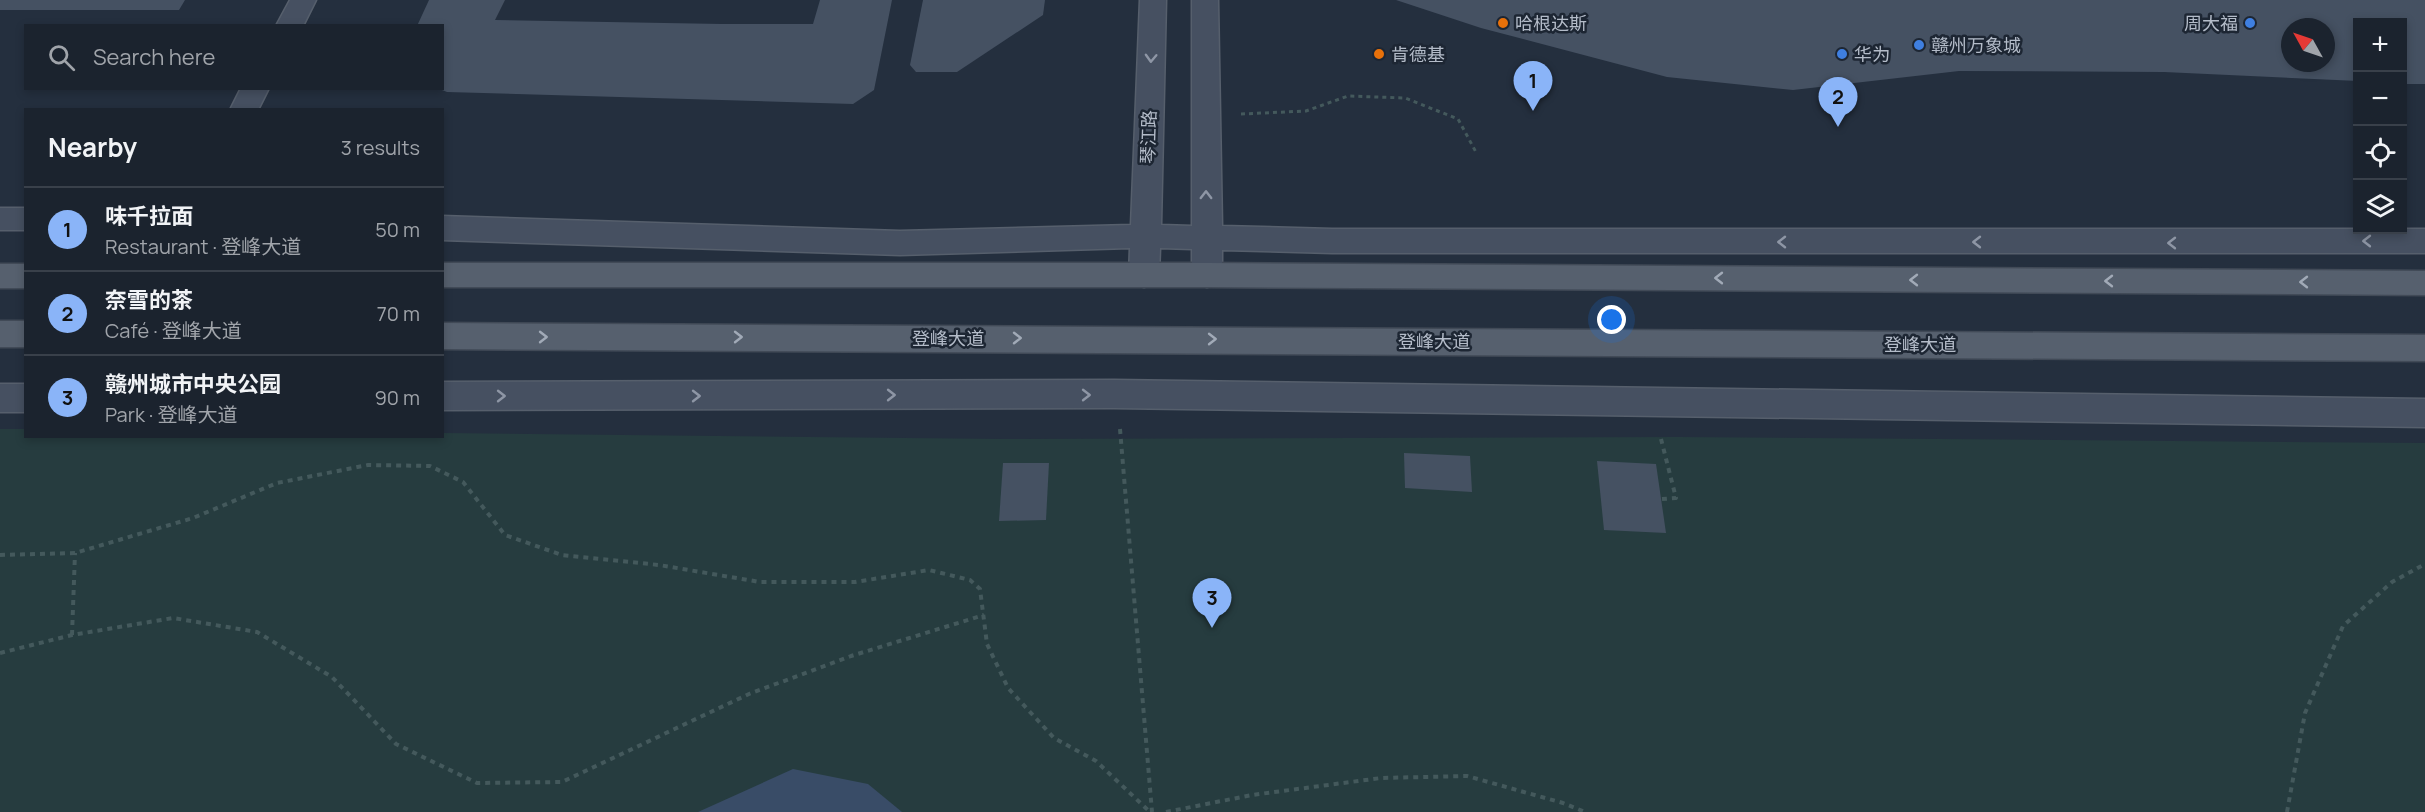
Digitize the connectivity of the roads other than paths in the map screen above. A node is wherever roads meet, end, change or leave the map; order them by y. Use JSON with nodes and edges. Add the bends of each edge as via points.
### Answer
{"nodes":[{"id":1,"x":303,"y":0,"type":"edge"},
{"id":2,"x":1153,"y":0,"type":"edge"},
{"id":3,"x":1205,"y":0,"type":"edge"},
{"id":4,"x":290,"y":24,"type":"edge"},
{"id":5,"x":254,"y":90,"type":"edge"},
{"id":6,"x":245,"y":108,"type":"edge"},
{"id":7,"x":0,"y":219,"type":"edge"},
{"id":8,"x":24,"y":219,"type":"edge"},
{"id":9,"x":444,"y":228,"type":"edge"},
{"id":10,"x":1145,"y":236,"type":"junction"},
{"id":11,"x":1206,"y":236,"type":"junction"},
{"id":12,"x":2425,"y":241,"type":"edge"},
{"id":13,"x":444,"y":275,"type":"edge"},
{"id":14,"x":1144,"y":275,"type":"junction"},
{"id":15,"x":1207,"y":275,"type":"junction"},
{"id":16,"x":0,"y":276,"type":"edge"},
{"id":17,"x":24,"y":276,"type":"edge"},
{"id":18,"x":2425,"y":283,"type":"edge"},
{"id":19,"x":0,"y":334,"type":"edge"},
{"id":20,"x":24,"y":334,"type":"edge"},
{"id":21,"x":444,"y":336,"type":"edge"},
{"id":22,"x":2425,"y":348,"type":"edge"},
{"id":23,"x":444,"y":396,"type":"edge"},
{"id":24,"x":0,"y":398,"type":"edge"},
{"id":25,"x":24,"y":398,"type":"edge"},
{"id":26,"x":2425,"y":413,"type":"edge"}],
"edges":[{"from":1,"to":4,"type":"street"},
{"from":2,"to":10,"type":"street","name":"琴江路","one_way":true},
{"from":11,"to":3,"type":"street","one_way":true},
{"from":5,"to":6,"type":"street"},
{"from":7,"to":8,"type":"street"},
{"from":9,"to":10,"type":"street","via":[[900,243]]},
{"from":10,"to":11,"type":"street"},
{"from":10,"to":14,"type":"street","name":"琴江路"},
{"from":12,"to":11,"type":"street","one_way":true,"via":[[1332,241]]},
{"from":11,"to":15,"type":"street"},
{"from":13,"to":14,"type":"main road"},
{"from":14,"to":15,"type":"main road"},
{"from":18,"to":15,"type":"main road","one_way":true},
{"from":16,"to":17,"type":"main road"},
{"from":19,"to":20,"type":"main road"},
{"from":21,"to":22,"type":"main road","name":"登峰大道","one_way":true},
{"from":23,"to":26,"type":"street","one_way":true,"via":[[1114,394]]},
{"from":24,"to":25,"type":"street"}]}
